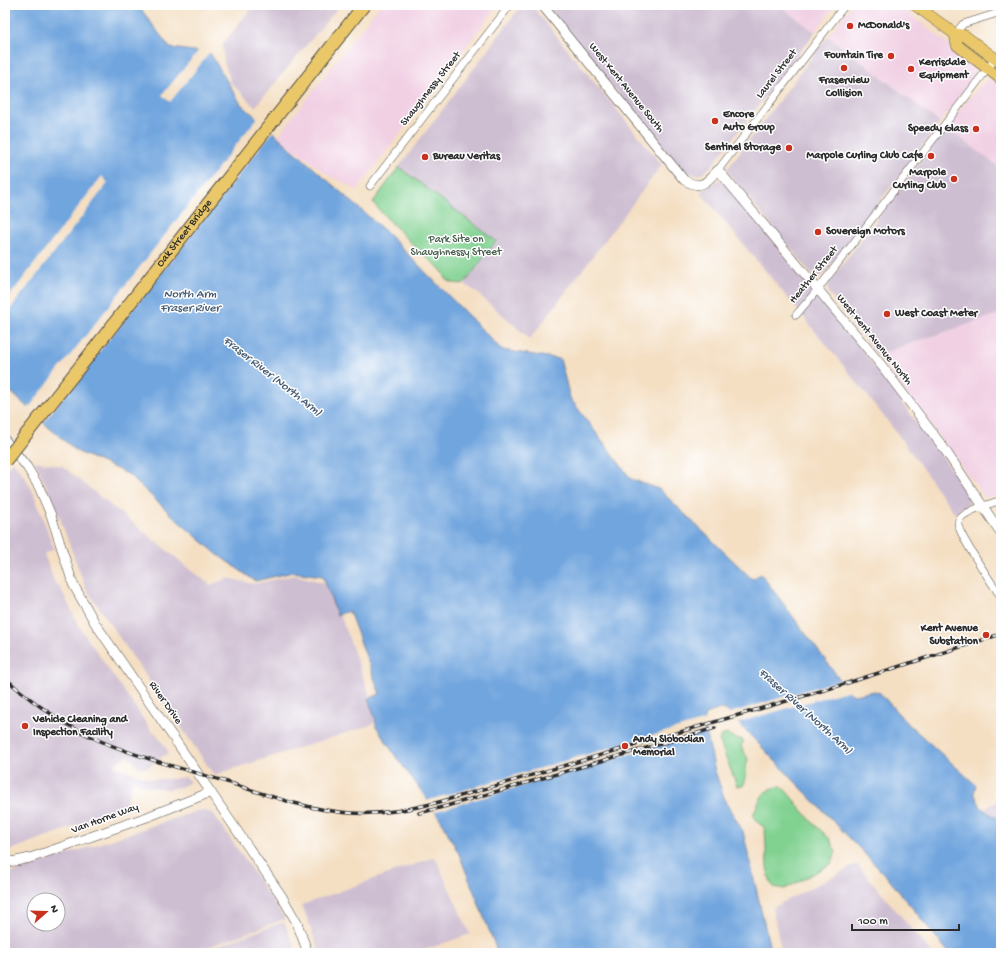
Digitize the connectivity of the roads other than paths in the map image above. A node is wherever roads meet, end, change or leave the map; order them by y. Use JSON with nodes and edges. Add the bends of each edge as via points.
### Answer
{"nodes":[{"id":1,"x":355,"y":5,"type":"edge"},
{"id":2,"x":364,"y":5,"type":"edge"},
{"id":3,"x":510,"y":5,"type":"edge"},
{"id":4,"x":542,"y":5,"type":"edge"},
{"id":5,"x":845,"y":5,"type":"edge"},
{"id":6,"x":915,"y":5,"type":"edge"},
{"id":7,"x":1001,"y":12,"type":"edge"},
{"id":8,"x":955,"y":34,"type":"junction"},
{"id":9,"x":998,"y":61,"type":"edge"},
{"id":10,"x":988,"y":68,"type":"junction"},
{"id":11,"x":1001,"y":79,"type":"edge"},
{"id":12,"x":718,"y":170,"type":"junction"},
{"id":13,"x":692,"y":184,"type":"joint"},
{"id":14,"x":370,"y":186,"type":"dead end"},
{"id":15,"x":818,"y":289,"type":"junction"},
{"id":16,"x":796,"y":315,"type":"dead end"},
{"id":17,"x":5,"y":440,"type":"edge"},
{"id":18,"x":5,"y":448,"type":"edge"},
{"id":19,"x":5,"y":461,"type":"edge"},
{"id":20,"x":1001,"y":500,"type":"edge"},
{"id":21,"x":983,"y":506,"type":"junction"},
{"id":22,"x":1001,"y":533,"type":"edge"},
{"id":23,"x":1001,"y":597,"type":"edge"},
{"id":24,"x":211,"y":792,"type":"junction"},
{"id":25,"x":5,"y":862,"type":"edge"},
{"id":26,"x":308,"y":953,"type":"edge"}],
"edges":[{"from":1,"to":18,"type":"highway","name":"Oak Street Bridge"},
{"from":2,"to":19,"type":"highway","name":"Oak Street Bridge","bridge":true},
{"from":3,"to":14,"type":"street","name":"Shaughnessy Street"},
{"from":4,"to":13,"type":"street","name":"West Kent Avenue South","via":[[684,180]]},
{"from":5,"to":12,"type":"street","name":"Laurel Street"},
{"from":6,"to":8,"type":"main road"},
{"from":7,"to":8,"type":"street","via":[[963,24]]},
{"from":8,"to":9,"type":"main road","via":[[965,36]]},
{"from":8,"to":10,"type":"main road","via":[[958,44]]},
{"from":9,"to":10,"type":"street","name":"Heather Street"},
{"from":10,"to":11,"type":"main road"},
{"from":10,"to":15,"type":"street","name":"Heather Street"},
{"from":12,"to":13,"type":"street","name":"Laurel Street","via":[[699,186]]},
{"from":12,"to":15,"type":"street","name":"West Kent Avenue North"},
{"from":15,"to":16,"type":"street","name":"Heather Street"},
{"from":15,"to":21,"type":"street","name":"West Kent Avenue North","via":[[886,372],[943,447]]},
{"from":17,"to":24,"type":"street","name":"River Drive","via":[[20,458],[44,497],[67,568],[85,607]]},
{"from":20,"to":21,"type":"street"},
{"from":21,"to":22,"type":"street","name":"West Kent Avenue North"},
{"from":21,"to":23,"type":"street","via":[[962,518],[958,522],[958,527]]},
{"from":24,"to":25,"type":"street","name":"Van Horne Way","via":[[30,858]]},
{"from":24,"to":26,"type":"street","name":"River Drive","via":[[290,909]]}]}
